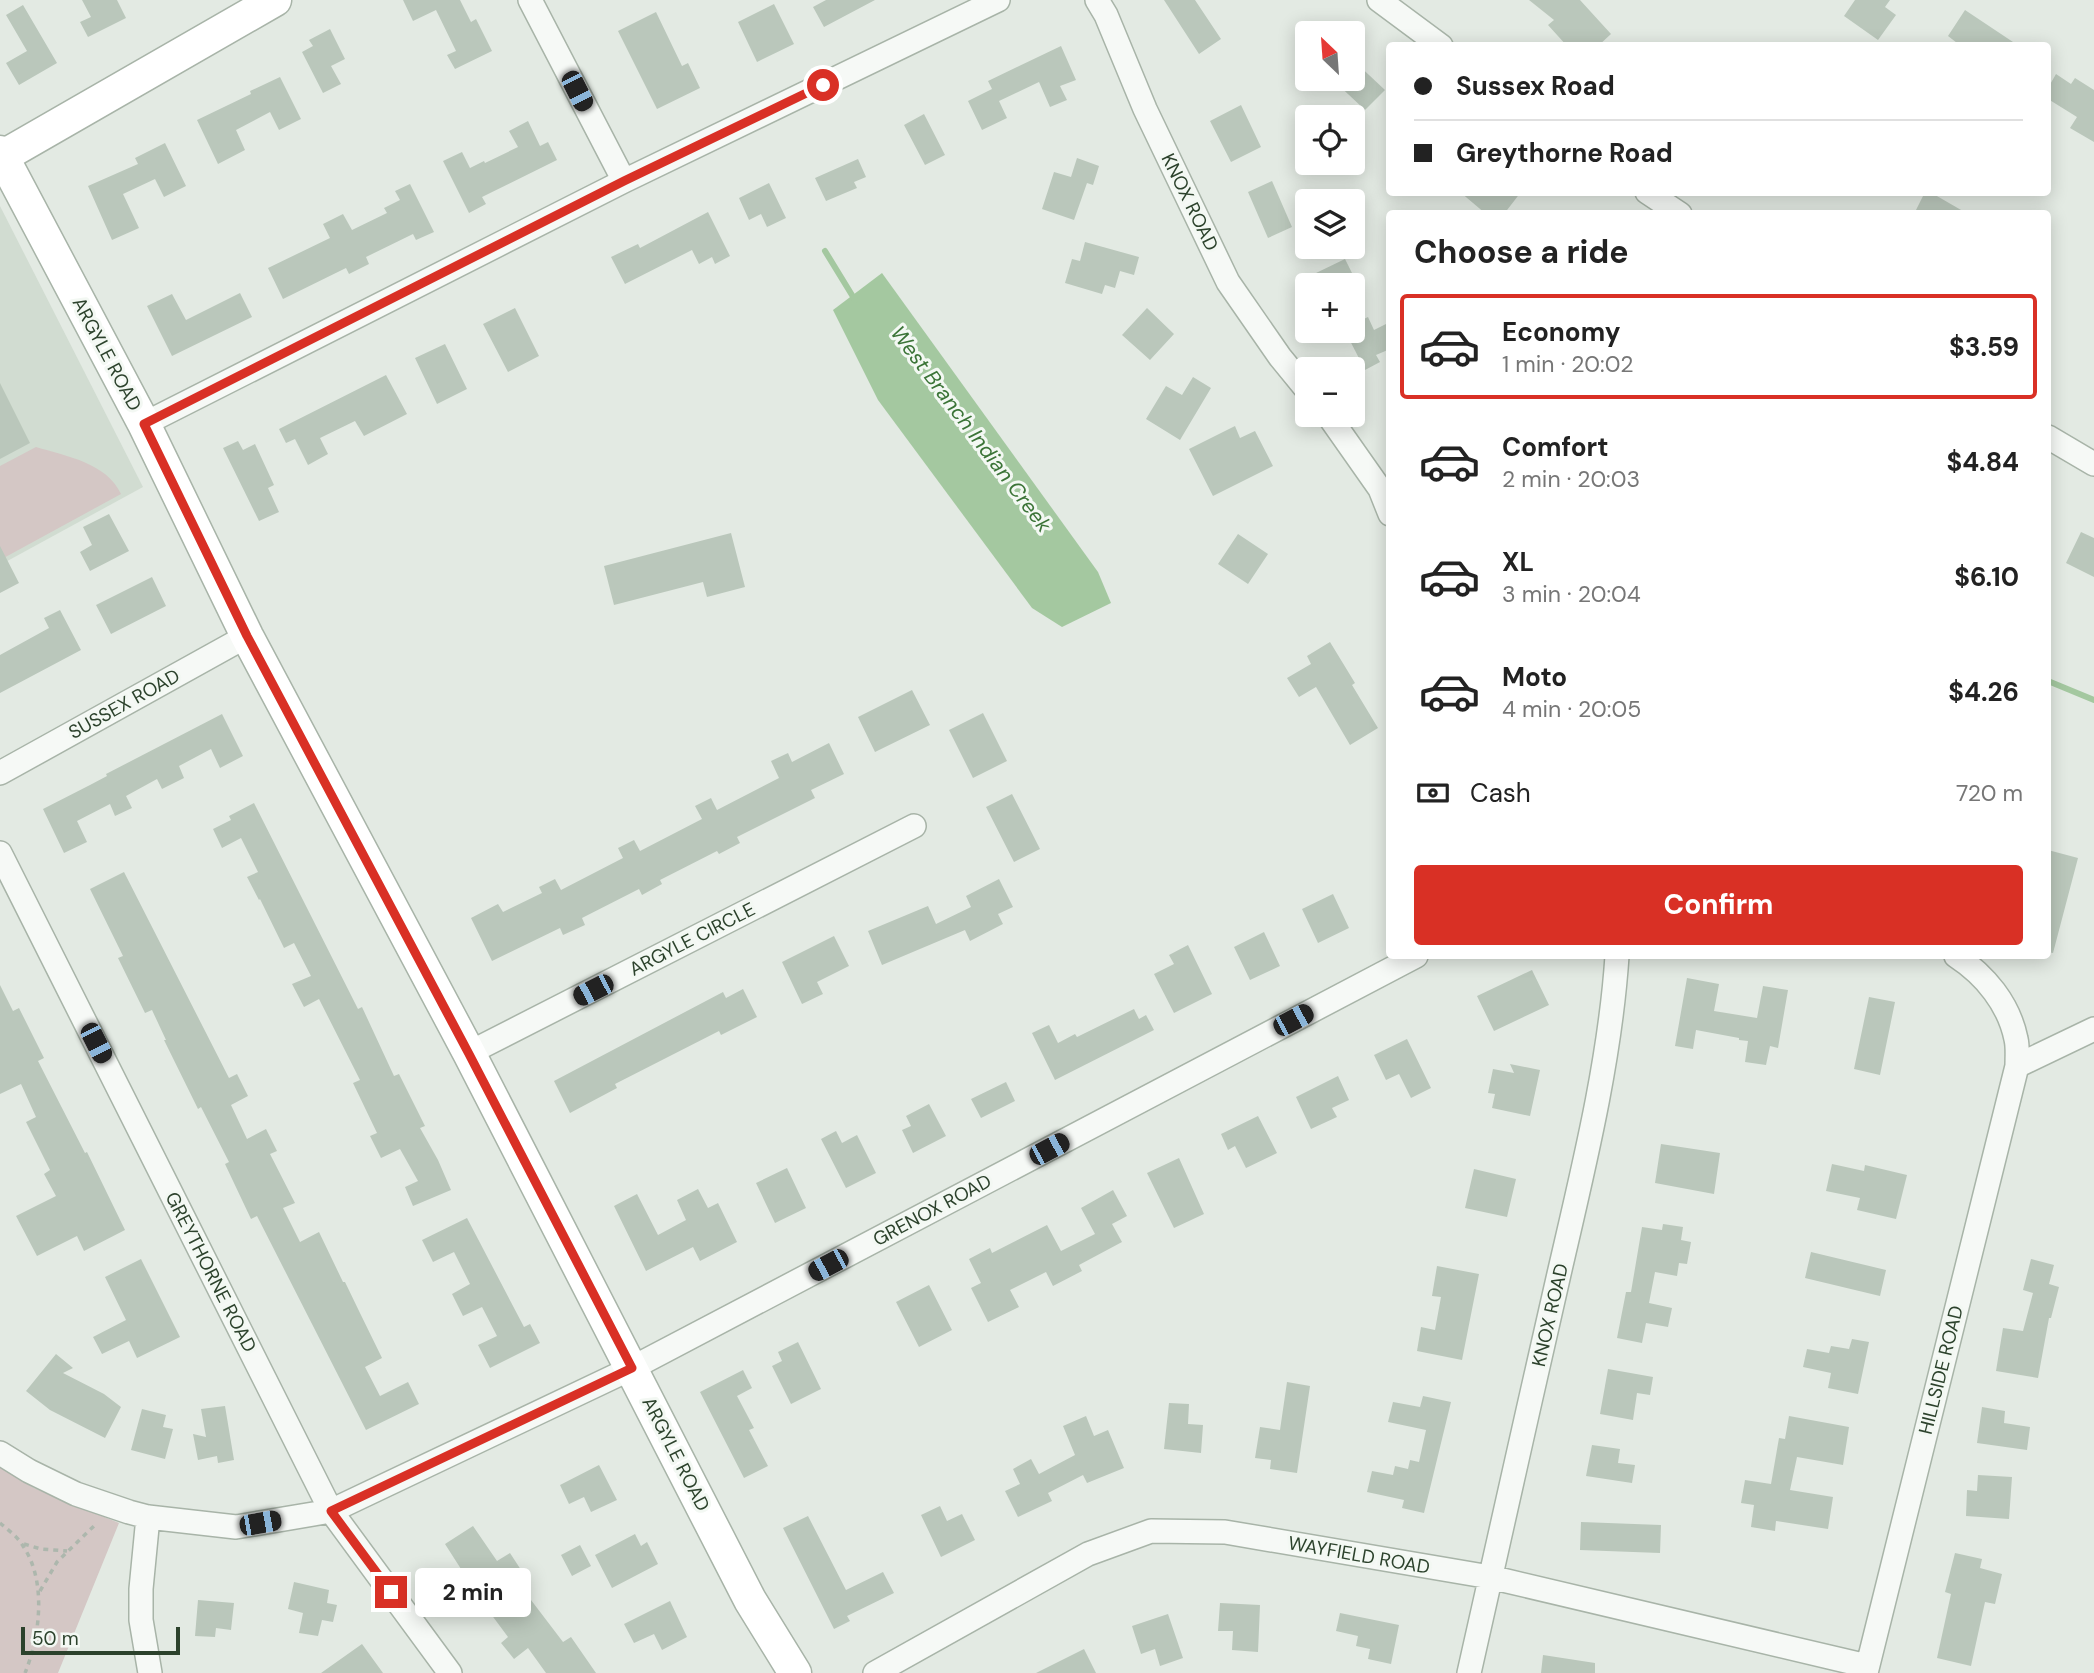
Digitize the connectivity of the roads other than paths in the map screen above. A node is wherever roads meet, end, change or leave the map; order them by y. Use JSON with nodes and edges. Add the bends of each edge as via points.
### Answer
{"nodes":[{"id":1,"x":275,"y":0,"type":"edge"},
{"id":2,"x":530,"y":0,"type":"edge"},
{"id":3,"x":998,"y":0,"type":"edge"},
{"id":4,"x":1097,"y":0,"type":"edge"},
{"id":5,"x":1379,"y":0,"type":"edge"},
{"id":6,"x":1436,"y":42,"type":"edge"},
{"id":7,"x":1,"y":155,"type":"edge"},
{"id":8,"x":624,"y":181,"type":"junction"},
{"id":9,"x":1653,"y":196,"type":"edge"},
{"id":10,"x":1674,"y":210,"type":"edge"},
{"id":11,"x":1295,"y":375,"type":"edge"},
{"id":12,"x":144,"y":424,"type":"junction"},
{"id":13,"x":1336,"y":427,"type":"edge"},
{"id":14,"x":2051,"y":439,"type":"edge"},
{"id":15,"x":2094,"y":464,"type":"edge"},
{"id":16,"x":1386,"y":504,"type":"edge"},
{"id":17,"x":247,"y":636,"type":"junction"},
{"id":18,"x":0,"y":773,"type":"edge"},
{"id":19,"x":914,"y":825,"type":"dead end"},
{"id":20,"x":0,"y":853,"type":"edge"},
{"id":21,"x":1410,"y":959,"type":"edge"},
{"id":22,"x":1617,"y":959,"type":"edge"},
{"id":23,"x":1961,"y":959,"type":"edge"},
{"id":24,"x":2094,"y":1029,"type":"edge"},
{"id":25,"x":469,"y":1054,"type":"junction"},
{"id":26,"x":2017,"y":1066,"type":"junction"},
{"id":27,"x":632,"y":1368,"type":"junction"},
{"id":28,"x":0,"y":1453,"type":"edge"},
{"id":29,"x":331,"y":1511,"type":"junction"},
{"id":30,"x":148,"y":1517,"type":"junction"},
{"id":31,"x":1490,"y":1577,"type":"junction"},
{"id":32,"x":1867,"y":1670,"type":"edge"},
{"id":33,"x":150,"y":1673,"type":"edge"},
{"id":34,"x":450,"y":1673,"type":"edge"},
{"id":35,"x":795,"y":1673,"type":"edge"},
{"id":36,"x":875,"y":1673,"type":"edge"},
{"id":37,"x":1469,"y":1673,"type":"edge"}],
"edges":[{"from":1,"to":7,"type":"street"},
{"from":2,"to":8,"type":"street"},
{"from":3,"to":8,"type":"street"},
{"from":4,"to":11,"type":"street","name":"KNOX ROAD","via":[[1228,282]]},
{"from":5,"to":6,"type":"street"},
{"from":7,"to":12,"type":"street","name":"ARGYLE ROAD"},
{"from":8,"to":12,"type":"street"},
{"from":9,"to":10,"type":"street"},
{"from":12,"to":17,"type":"street","name":"ARGYLE ROAD"},
{"from":13,"to":16,"type":"street"},
{"from":14,"to":15,"type":"street"},
{"from":17,"to":18,"type":"street","name":"SUSSEX ROAD"},
{"from":17,"to":25,"type":"street","name":"ARGYLE ROAD"},
{"from":19,"to":25,"type":"street","name":"ARGYLE CIRCLE"},
{"from":20,"to":29,"type":"street","name":"GREYTHORNE ROAD"},
{"from":21,"to":27,"type":"street","name":"GRENOX ROAD"},
{"from":22,"to":31,"type":"street","name":"KNOX ROAD","via":[[1603,1068],[1581,1177]]},
{"from":23,"to":26,"type":"street","via":[[1990,985],[2009,1015],[2017,1041]]},
{"from":24,"to":26,"type":"street"},
{"from":25,"to":27,"type":"street","name":"ARGYLE ROAD"},
{"from":26,"to":32,"type":"street","name":"HILLSIDE ROAD"},
{"from":27,"to":29,"type":"street","name":"GRENOX ROAD"},
{"from":27,"to":35,"type":"street","name":"ARGYLE ROAD","via":[[750,1600]]},
{"from":28,"to":30,"type":"street","name":"GRENOX ROAD","via":[[54,1484]]},
{"from":29,"to":30,"type":"street","name":"GRENOX ROAD","via":[[236,1527]]},
{"from":29,"to":34,"type":"street","name":"GREYTHORNE ROAD"},
{"from":30,"to":33,"type":"street","via":[[141,1620]]},
{"from":31,"to":32,"type":"street","name":"WAYFIELD ROAD"},
{"from":31,"to":36,"type":"street","name":"WAYFIELD ROAD","via":[[1225,1532],[1151,1531],[1088,1554]]},
{"from":31,"to":37,"type":"street","name":"KNOX ROAD"}]}
